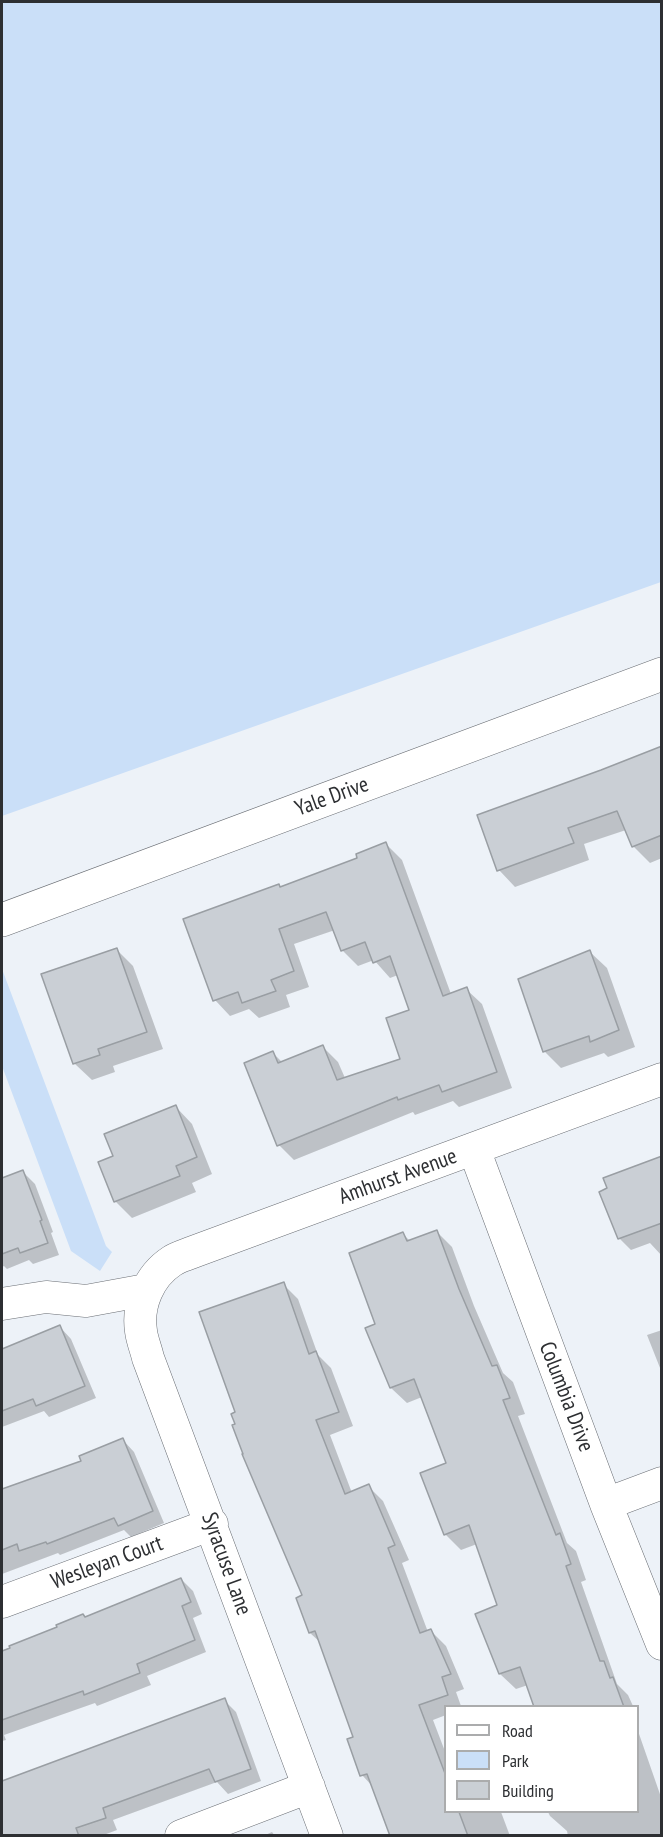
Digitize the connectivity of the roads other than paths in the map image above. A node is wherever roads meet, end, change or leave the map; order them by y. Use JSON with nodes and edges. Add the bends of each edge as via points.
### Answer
{"nodes":[{"id":1,"x":662,"y":674,"type":"edge"},
{"id":2,"x":2,"y":920,"type":"edge"},
{"id":3,"x":662,"y":1079,"type":"edge"},
{"id":4,"x":474,"y":1149,"type":"junction"},
{"id":5,"x":146,"y":1290,"type":"junction"},
{"id":6,"x":2,"y":1305,"type":"edge"},
{"id":7,"x":662,"y":1483,"type":"edge"},
{"id":8,"x":606,"y":1504,"type":"junction"},
{"id":9,"x":212,"y":1524,"type":"junction"},
{"id":10,"x":2,"y":1602,"type":"edge"},
{"id":11,"x":662,"y":1644,"type":"edge"},
{"id":12,"x":309,"y":1787,"type":"junction"},
{"id":13,"x":181,"y":1836,"type":"edge"},
{"id":14,"x":327,"y":1836,"type":"edge"}],
"edges":[{"from":1,"to":2,"type":"street","name":"Yale Drive"},
{"from":3,"to":4,"type":"street","name":"Amhurst Avenue"},
{"from":4,"to":5,"type":"street","name":"Amhurst Avenue","via":[[172,1261]]},
{"from":4,"to":8,"type":"street","name":"Columbia Drive"},
{"from":5,"to":6,"type":"street","via":[[87,1301],[45,1297]]},
{"from":5,"to":9,"type":"street","name":"Syracuse Lane","via":[[140,1330]]},
{"from":7,"to":8,"type":"street"},
{"from":8,"to":11,"type":"street","name":"Columbia Drive"},
{"from":9,"to":10,"type":"street","name":"Wesleyan Court"},
{"from":9,"to":12,"type":"street","name":"Syracuse Lane"},
{"from":12,"to":13,"type":"street"},
{"from":12,"to":14,"type":"street","name":"Syracuse Lane"}]}
